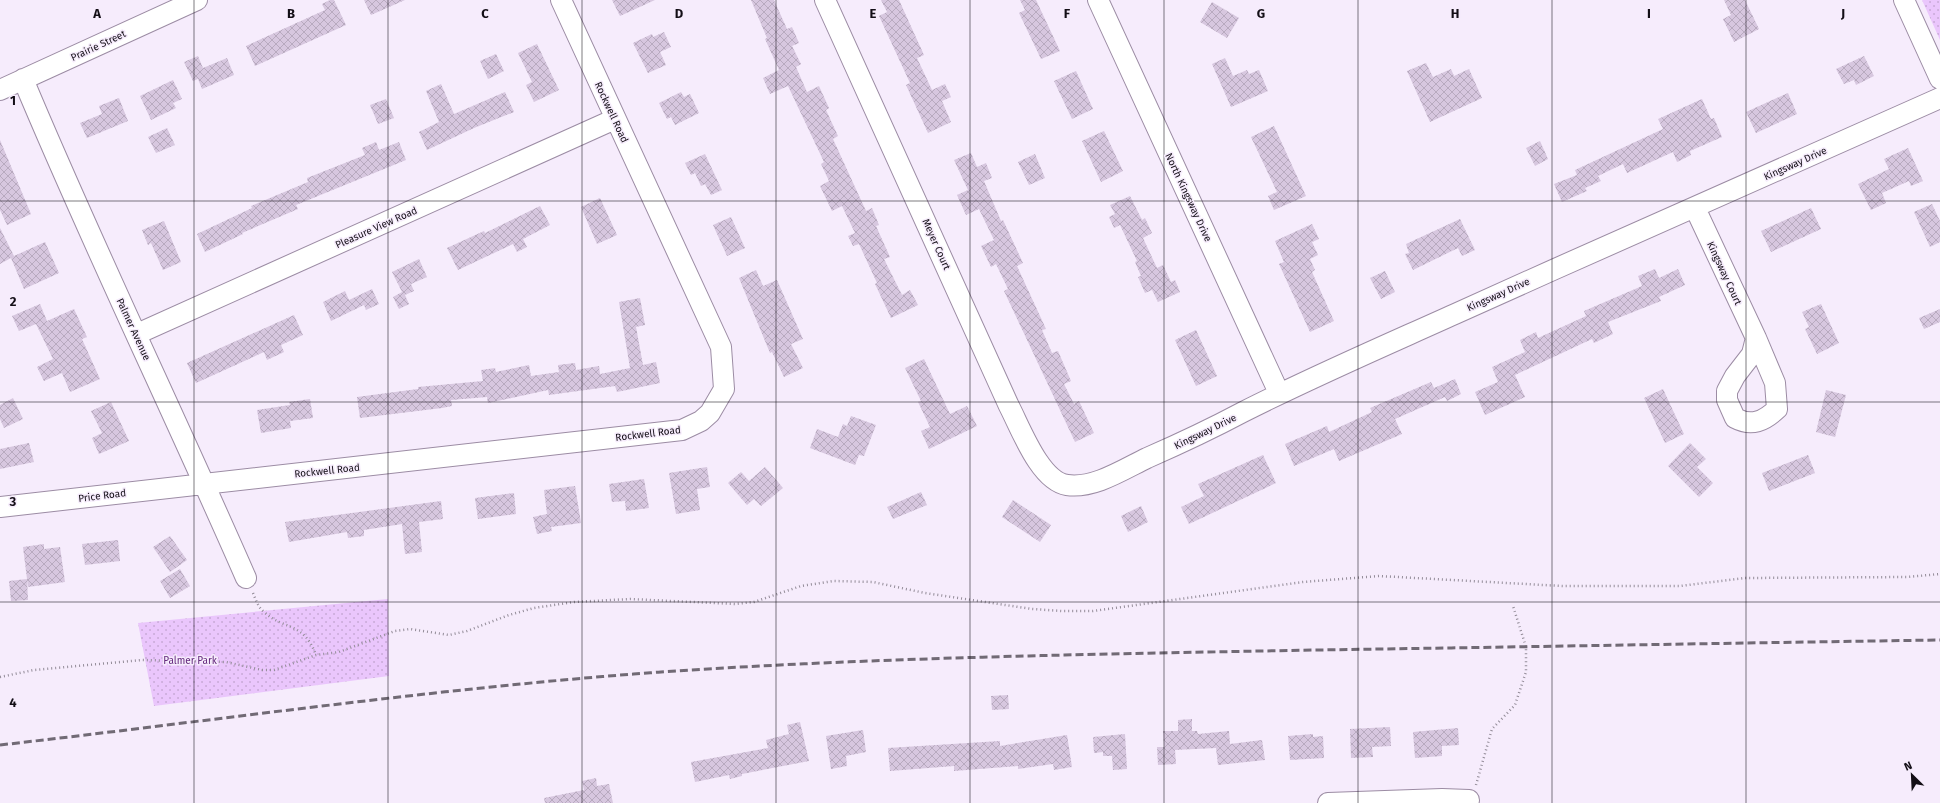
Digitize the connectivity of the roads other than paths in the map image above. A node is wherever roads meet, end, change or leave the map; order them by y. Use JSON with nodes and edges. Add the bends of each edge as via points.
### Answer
{"nodes":[{"id":1,"x":197,"y":0,"type":"edge"},
{"id":2,"x":561,"y":0,"type":"edge"},
{"id":3,"x":825,"y":0,"type":"edge"},
{"id":4,"x":1098,"y":0,"type":"edge"},
{"id":5,"x":1904,"y":0,"type":"edge"},
{"id":6,"x":1914,"y":0,"type":"edge"},
{"id":7,"x":1940,"y":57,"type":"edge"},
{"id":8,"x":23,"y":79,"type":"junction"},
{"id":9,"x":1940,"y":79,"type":"edge"},
{"id":10,"x":0,"y":90,"type":"edge"},
{"id":11,"x":1940,"y":98,"type":"edge"},
{"id":12,"x":615,"y":119,"type":"junction"},
{"id":13,"x":1695,"y":208,"type":"junction"},
{"id":14,"x":137,"y":334,"type":"junction"},
{"id":15,"x":1756,"y":338,"type":"dead end"},
{"id":16,"x":1279,"y":394,"type":"junction"},
{"id":17,"x":1058,"y":482,"type":"joint"},
{"id":18,"x":204,"y":483,"type":"junction"},
{"id":19,"x":0,"y":508,"type":"edge"},
{"id":20,"x":246,"y":578,"type":"road end"},
{"id":21,"x":1469,"y":800,"type":"road end"},
{"id":22,"x":1443,"y":801,"type":"edge"},
{"id":23,"x":1328,"y":803,"type":"edge"}],
"edges":[{"from":1,"to":8,"type":"street","name":"Prairie Street"},
{"from":2,"to":12,"type":"street","name":"Rockwell Road"},
{"from":3,"to":17,"type":"street","name":"Meyer Court","via":[[1009,406],[1042,466]]},
{"from":4,"to":16,"type":"street","name":"North Kingsway Drive"},
{"from":5,"to":9,"type":"street"},
{"from":6,"to":7,"type":"street"},
{"from":8,"to":10,"type":"street","name":"Prairie Street"},
{"from":8,"to":14,"type":"street","name":"Palmer Avenue"},
{"from":11,"to":13,"type":"street","name":"Kingsway Drive"},
{"from":12,"to":14,"type":"street","name":"Pleasure View Road"},
{"from":12,"to":18,"type":"street","name":"Rockwell Road","via":[[721,347],[724,389],[710,413],[701,421],[682,430]]},
{"from":13,"to":15,"type":"street","name":"Kingsway Court"},
{"from":13,"to":16,"type":"street","name":"Kingsway Drive","via":[[1551,270]]},
{"from":14,"to":18,"type":"street","name":"Palmer Avenue"},
{"from":16,"to":17,"type":"street","name":"Kingsway Drive","via":[[1101,480],[1082,485]]},
{"from":18,"to":19,"type":"street","name":"Price Road"},
{"from":18,"to":20,"type":"street","name":"Palmer Avenue"},
{"from":21,"to":22,"type":"street"},
{"from":22,"to":23,"type":"street"}]}
